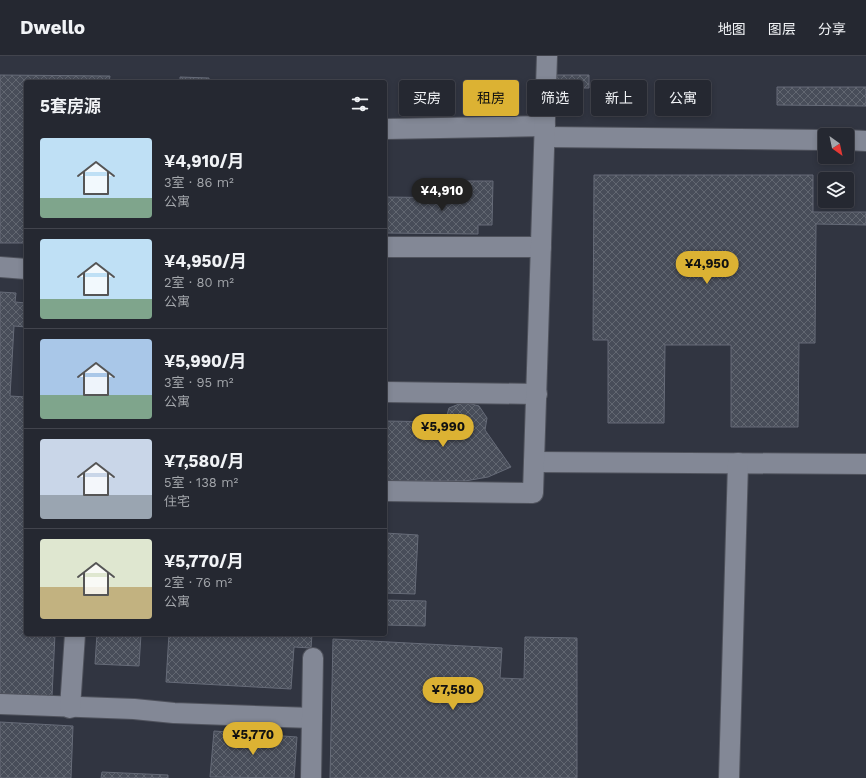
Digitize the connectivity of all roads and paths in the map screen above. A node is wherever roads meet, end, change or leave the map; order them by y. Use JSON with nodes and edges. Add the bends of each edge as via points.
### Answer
{"nodes":[{"id":1,"x":547,"y":56,"type":"edge"},
{"id":2,"x":387,"y":129,"type":"edge"},
{"id":3,"x":545,"y":131,"type":"junction"},
{"id":4,"x":818,"y":140,"type":"edge"},
{"id":5,"x":854,"y":140,"type":"edge"},
{"id":6,"x":866,"y":141,"type":"edge"},
{"id":7,"x":387,"y":247,"type":"edge"},
{"id":8,"x":541,"y":247,"type":"junction"},
{"id":9,"x":0,"y":267,"type":"edge"},
{"id":10,"x":24,"y":269,"type":"edge"},
{"id":11,"x":387,"y":392,"type":"edge"},
{"id":12,"x":537,"y":394,"type":"junction"},
{"id":13,"x":534,"y":462,"type":"junction"},
{"id":14,"x":738,"y":463,"type":"junction"},
{"id":15,"x":866,"y":464,"type":"edge"},
{"id":16,"x":387,"y":490,"type":"edge"},
{"id":17,"x":75,"y":636,"type":"edge"},
{"id":18,"x":313,"y":658,"type":"dead end"},
{"id":19,"x":0,"y":704,"type":"edge"},
{"id":20,"x":70,"y":708,"type":"junction"},
{"id":21,"x":312,"y":718,"type":"junction"},
{"id":22,"x":311,"y":778,"type":"edge"},
{"id":23,"x":729,"y":778,"type":"edge"}],
"edges":[{"from":1,"to":3,"type":"lane"},
{"from":2,"to":3,"type":"lane"},
{"from":3,"to":4,"type":"lane"},
{"from":3,"to":8,"type":"lane"},
{"from":5,"to":6,"type":"lane"},
{"from":7,"to":8,"type":"lane"},
{"from":8,"to":12,"type":"lane"},
{"from":9,"to":10,"type":"lane"},
{"from":11,"to":12,"type":"lane"},
{"from":12,"to":13,"type":"lane"},
{"from":13,"to":14,"type":"lane"},
{"from":13,"to":16,"type":"lane","via":[[533,493]]},
{"from":14,"to":15,"type":"lane"},
{"from":14,"to":23,"type":"lane"},
{"from":17,"to":20,"type":"lane"},
{"from":18,"to":21,"type":"lane"},
{"from":19,"to":20,"type":"lane"},
{"from":20,"to":21,"type":"lane"},
{"from":21,"to":22,"type":"lane"}]}
